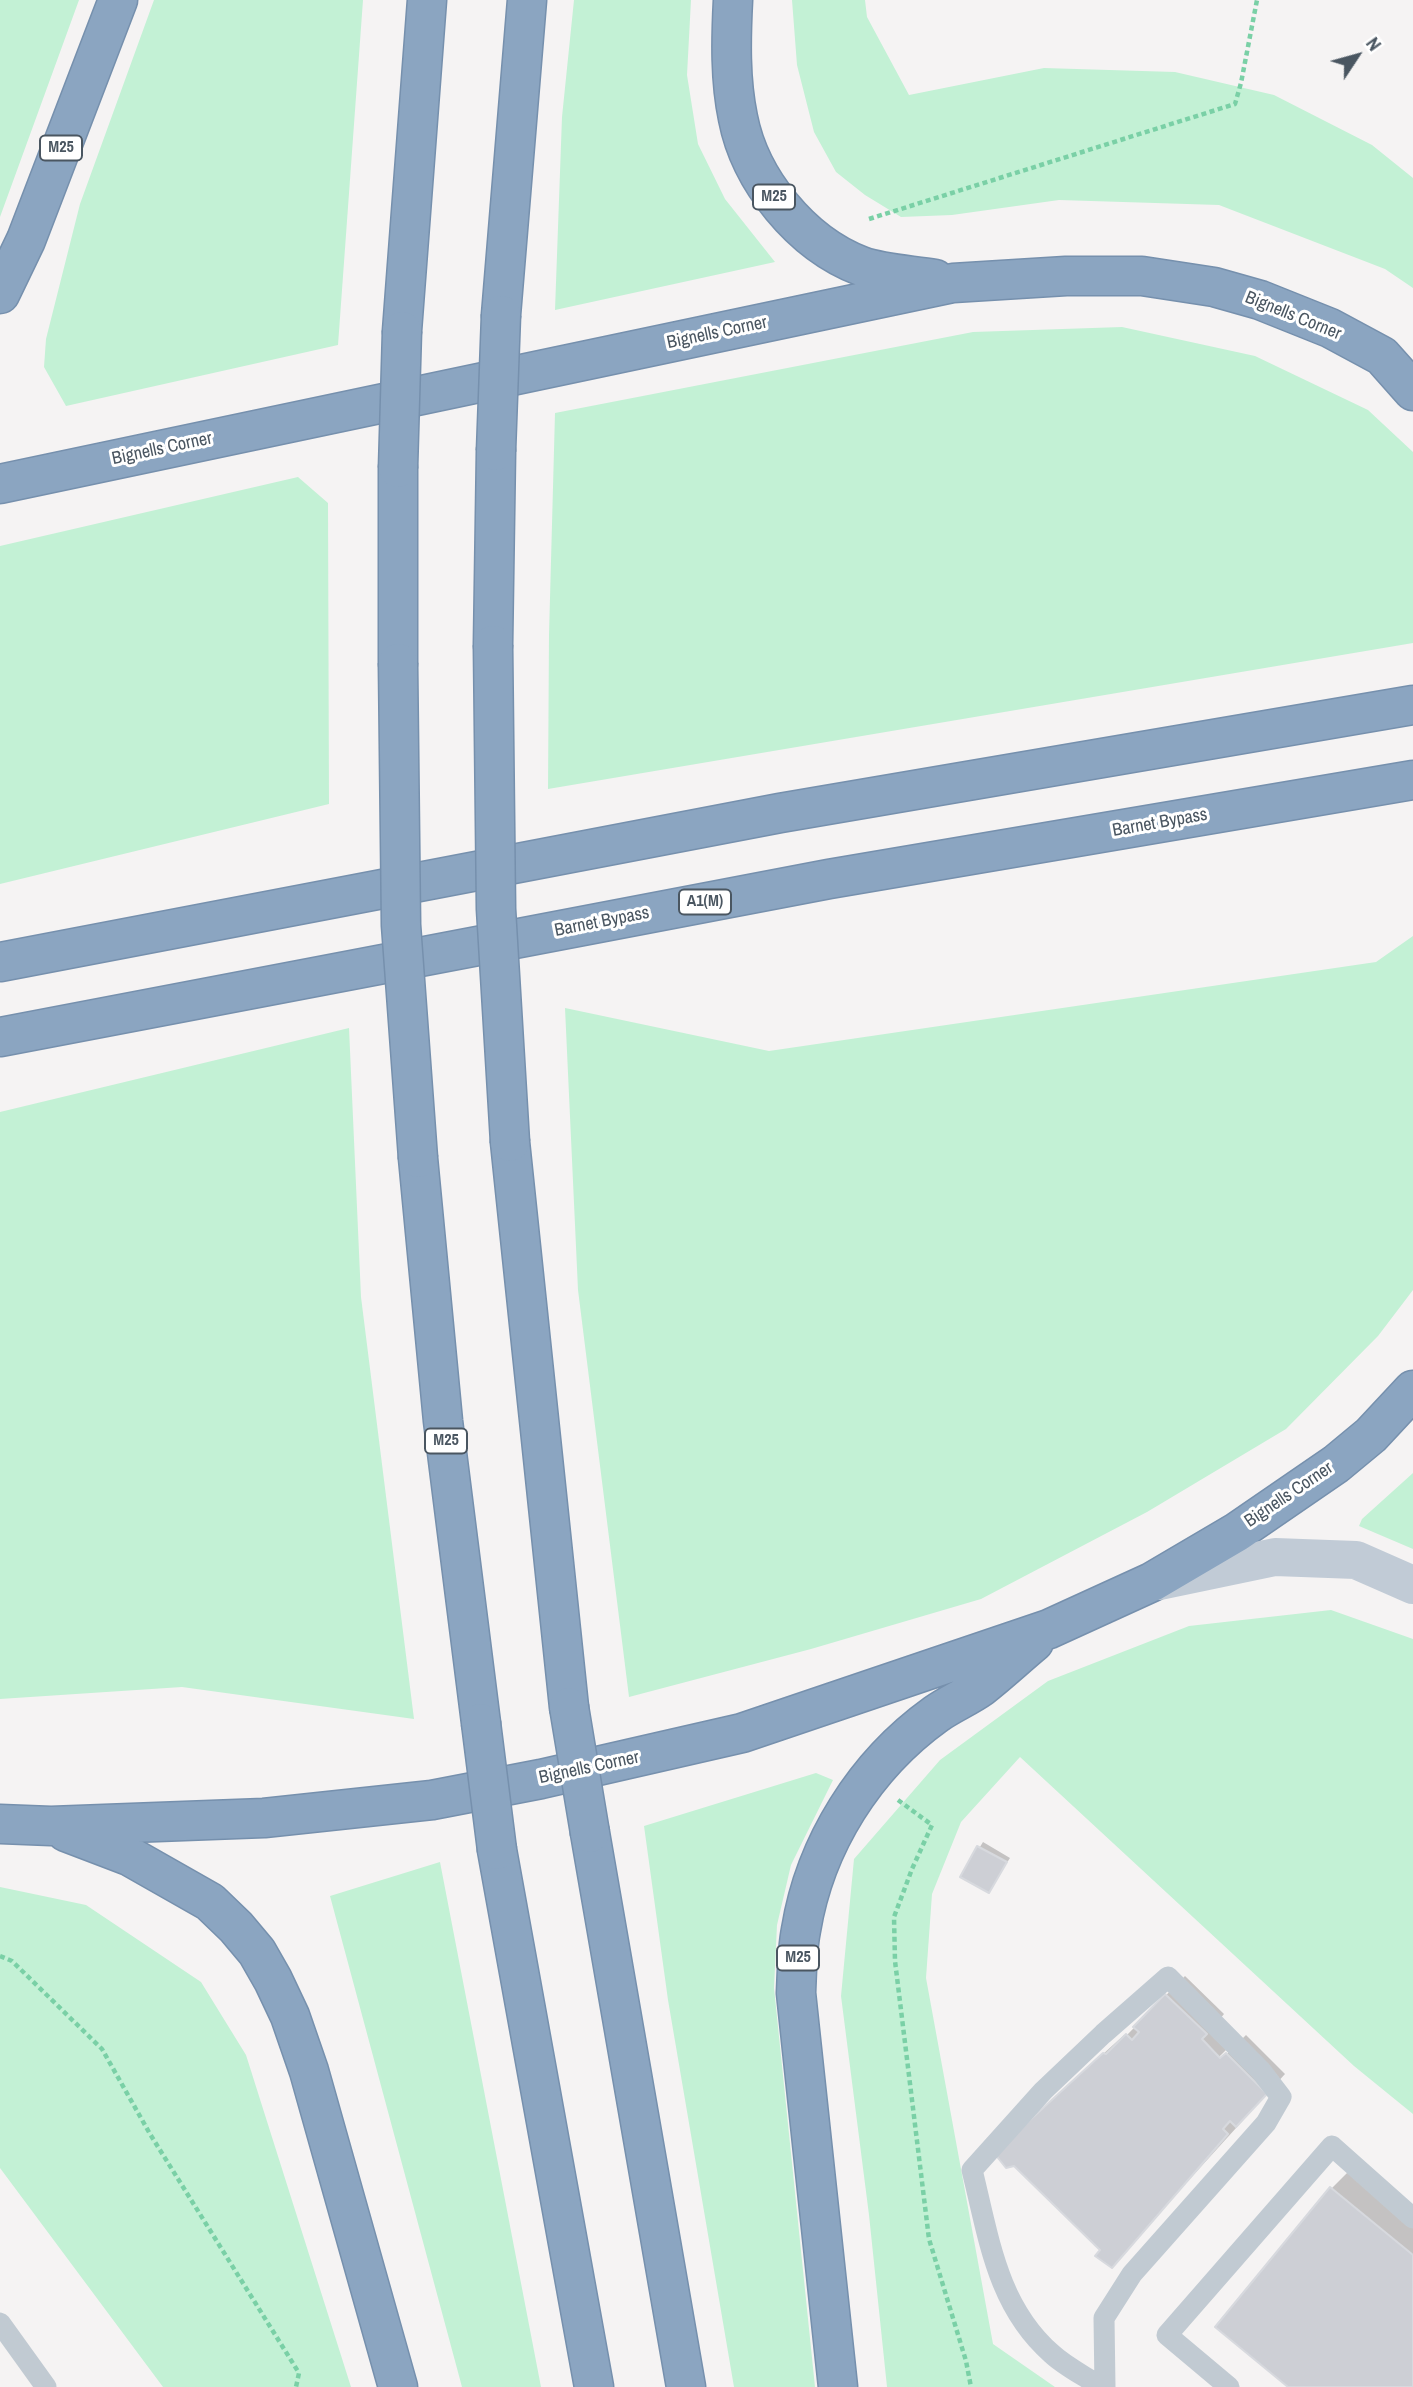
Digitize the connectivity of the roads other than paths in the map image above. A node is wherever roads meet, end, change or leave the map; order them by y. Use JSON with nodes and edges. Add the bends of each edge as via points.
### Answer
{"nodes":[{"id":1,"x":118,"y":0,"type":"edge"},
{"id":2,"x":427,"y":0,"type":"edge"},
{"id":3,"x":527,"y":0,"type":"edge"},
{"id":4,"x":733,"y":0,"type":"edge"},
{"id":5,"x":953,"y":283,"type":"junction"},
{"id":6,"x":0,"y":294,"type":"edge"},
{"id":7,"x":1398,"y":362,"type":"edge"},
{"id":8,"x":1413,"y":391,"type":"edge"},
{"id":9,"x":0,"y":484,"type":"edge"},
{"id":10,"x":1413,"y":705,"type":"edge"},
{"id":11,"x":1413,"y":780,"type":"edge"},
{"id":12,"x":0,"y":962,"type":"edge"},
{"id":13,"x":0,"y":1037,"type":"edge"},
{"id":14,"x":1413,"y":1391,"type":"edge"},
{"id":15,"x":1152,"y":1582,"type":"junction"},
{"id":16,"x":1413,"y":1585,"type":"edge"},
{"id":17,"x":1049,"y":1629,"type":"junction"},
{"id":18,"x":0,"y":1824,"type":"edge"},
{"id":19,"x":51,"y":1826,"type":"junction"},
{"id":20,"x":1413,"y":2218,"type":"edge"},
{"id":21,"x":0,"y":2323,"type":"edge"},
{"id":22,"x":46,"y":2387,"type":"edge"},
{"id":23,"x":398,"y":2387,"type":"edge"},
{"id":24,"x":594,"y":2387,"type":"edge"},
{"id":25,"x":686,"y":2387,"type":"edge"},
{"id":26,"x":838,"y":2387,"type":"edge"},
{"id":27,"x":1103,"y":2387,"type":"edge"},
{"id":28,"x":1229,"y":2387,"type":"edge"}],
"edges":[{"from":1,"to":6,"type":"highway","number":"M25","via":[[26,240]]},
{"from":2,"to":24,"type":"highway","number":"M25","bridge":true,"via":[[402,331],[398,468],[401,925],[443,1420],[497,1850]]},
{"from":3,"to":25,"type":"highway","bridge":true,"via":[[501,315],[492,645],[495,909],[510,1142],[569,1707]]},
{"from":4,"to":5,"type":"highway","number":"M25","via":[[733,87],[738,120],[749,155],[769,190],[795,222],[834,253],[862,267]]},
{"from":5,"to":7,"type":"highway","name":"Bignells Corner","via":[[1142,276],[1214,287],[1330,328]]},
{"from":5,"to":9,"type":"highway","name":"Bignells Corner"},
{"from":7,"to":8,"type":"highway","name":"Bignells Corner"},
{"from":10,"to":12,"type":"highway","via":[[780,813]]},
{"from":11,"to":13,"type":"highway","name":"Barnet Bypass","number":"A1(M)","via":[[829,878]]},
{"from":14,"to":15,"type":"highway","name":"Bignells Corner","via":[[1336,1464],[1237,1532]]},
{"from":15,"to":16,"type":"street","name":"Bignells Corner","via":[[1275,1557],[1356,1560]]},
{"from":15,"to":17,"type":"highway","name":"Bignells Corner"},
{"from":17,"to":19,"type":"highway","name":"Bignells Corner","via":[[742,1733],[541,1779],[432,1800],[264,1818]]},
{"from":17,"to":26,"type":"highway","number":"M25","via":[[980,1688],[935,1715],[884,1760],[828,1841],[810,1887],[800,1932],[796,1993]]},
{"from":18,"to":19,"type":"highway","name":"Bignells Corner"},
{"from":19,"to":23,"type":"highway","via":[[129,1856],[210,1902],[257,1952],[290,2016],[309,2071]]},
{"from":20,"to":28,"type":"lane","via":[[1332,2147],[1167,2335]]},
{"from":21,"to":22,"type":"lane"},
{"from":27,"to":27,"type":"lane","via":[[1052,2354],[1015,2312],[998,2275],[972,2171],[1044,2091],[1168,1977],[1281,2097],[1266,2123],[1132,2274],[1104,2318]]}]}
